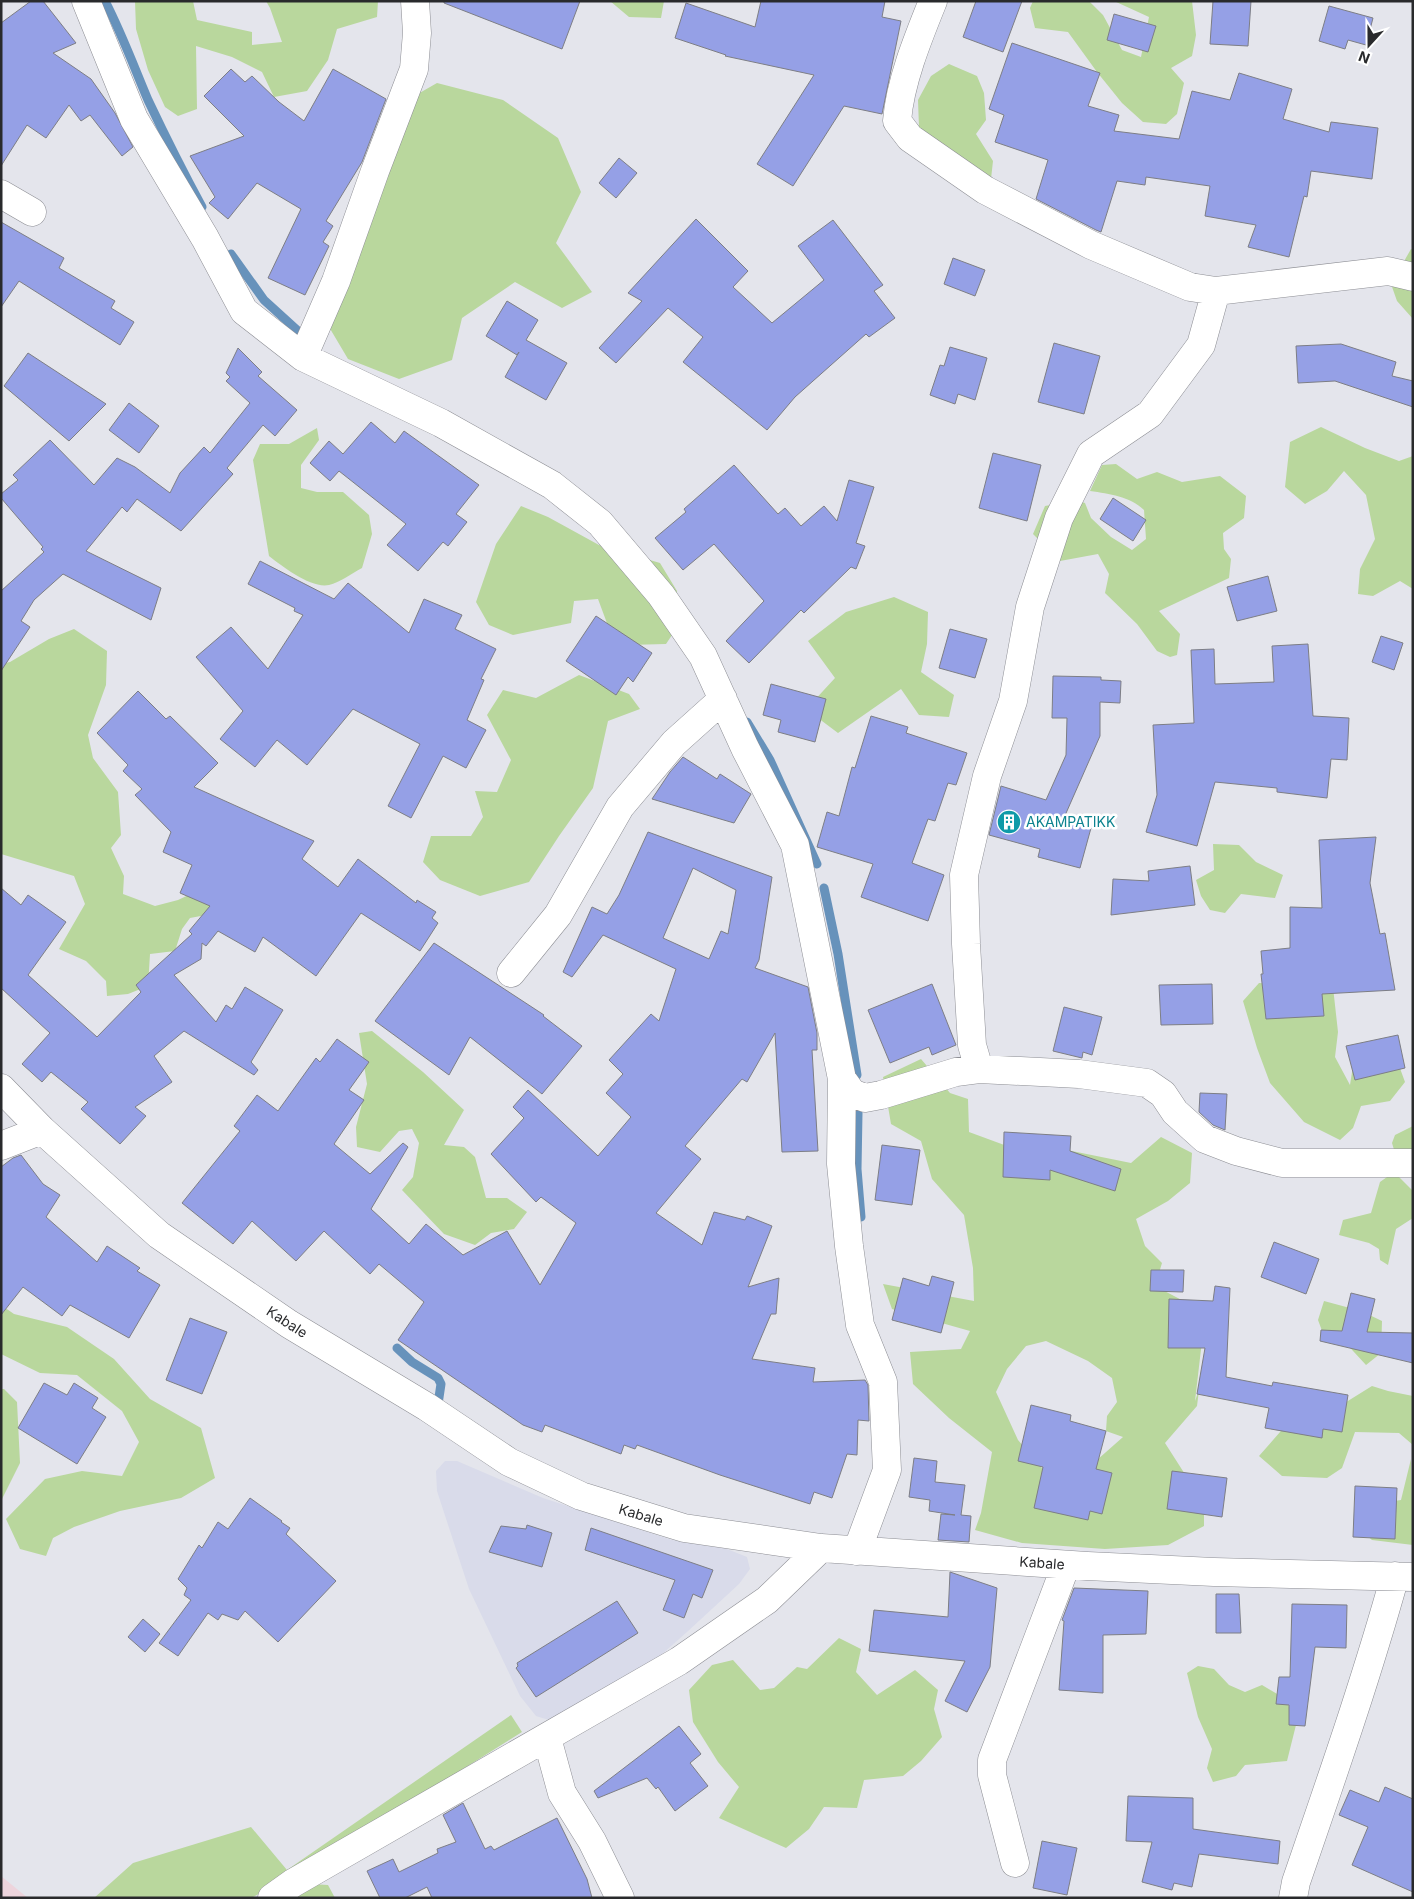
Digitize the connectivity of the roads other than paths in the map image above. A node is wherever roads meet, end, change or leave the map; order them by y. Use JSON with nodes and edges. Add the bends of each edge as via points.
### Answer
{"nodes":[{"id":1,"x":86,"y":1,"type":"edge"},
{"id":2,"x":415,"y":1,"type":"edge"},
{"id":3,"x":933,"y":1,"type":"edge"},
{"id":4,"x":1,"y":194,"type":"edge"},
{"id":5,"x":32,"y":212,"type":"dead end"},
{"id":6,"x":1413,"y":277,"type":"edge"},
{"id":7,"x":1216,"y":291,"type":"junction"},
{"id":8,"x":303,"y":357,"type":"junction"},
{"id":9,"x":723,"y":699,"type":"junction"},
{"id":10,"x":511,"y":973,"type":"dead end"},
{"id":11,"x":979,"y":1069,"type":"junction"},
{"id":12,"x":842,"y":1079,"type":"junction"},
{"id":13,"x":1,"y":1088,"type":"edge"},
{"id":14,"x":42,"y":1130,"type":"junction"},
{"id":15,"x":1,"y":1146,"type":"edge"},
{"id":16,"x":1413,"y":1163,"type":"edge"},
{"id":17,"x":821,"y":1548,"type":"junction"},
{"id":18,"x":857,"y":1551,"type":"junction"},
{"id":19,"x":1066,"y":1565,"type":"junction"},
{"id":20,"x":1404,"y":1577,"type":"edge"},
{"id":21,"x":547,"y":1738,"type":"junction"},
{"id":22,"x":1015,"y":1863,"type":"dead end"},
{"id":23,"x":272,"y":1898,"type":"edge"},
{"id":24,"x":620,"y":1898,"type":"edge"},
{"id":25,"x":1293,"y":1898,"type":"edge"}],
"edges":[{"from":1,"to":8,"type":"street","via":[[134,119],[244,311]]},
{"from":2,"to":8,"type":"street","via":[[414,69],[336,281]]},
{"from":3,"to":7,"type":"street","via":[[898,104],[897,121],[910,138],[985,190],[1091,245],[1190,287]]},
{"from":4,"to":5,"type":"street"},
{"from":6,"to":7,"type":"street","via":[[1388,271]]},
{"from":7,"to":11,"type":"street","via":[[1201,345],[1150,414],[1091,454],[1059,518],[1030,607],[1013,700],[988,776],[964,875],[972,1045]]},
{"from":8,"to":9,"type":"street","via":[[449,427],[552,485],[600,523],[661,595],[703,656]]},
{"from":9,"to":10,"type":"street","via":[[674,743],[620,807],[558,915]]},
{"from":9,"to":12,"type":"street","via":[[795,845]]},
{"from":11,"to":12,"type":"street","via":[[956,1072],[865,1098],[852,1093]]},
{"from":11,"to":16,"type":"street","via":[[1078,1074],[1148,1083],[1163,1094],[1175,1112],[1205,1139],[1282,1163]]},
{"from":12,"to":18,"type":"street","via":[[841,1164],[848,1246],[860,1325],[882,1382],[887,1470]]},
{"from":13,"to":14,"type":"street","name":"Kabale"},
{"from":14,"to":15,"type":"street"},
{"from":14,"to":17,"type":"street","name":"Kabale","via":[[160,1235],[289,1324],[428,1407],[508,1462],[581,1496],[684,1528]]},
{"from":17,"to":18,"type":"street","name":"Kabale"},
{"from":17,"to":21,"type":"street","via":[[767,1600],[687,1656]]},
{"from":18,"to":19,"type":"street","name":"Kabale"},
{"from":19,"to":20,"type":"street","name":"Kabale"},
{"from":19,"to":22,"type":"street","via":[[992,1760],[992,1775]]},
{"from":20,"to":25,"type":"street","via":[[1371,1660]]},
{"from":21,"to":23,"type":"street","via":[[301,1878]]},
{"from":21,"to":24,"type":"street","via":[[562,1793],[592,1841]]}]}
